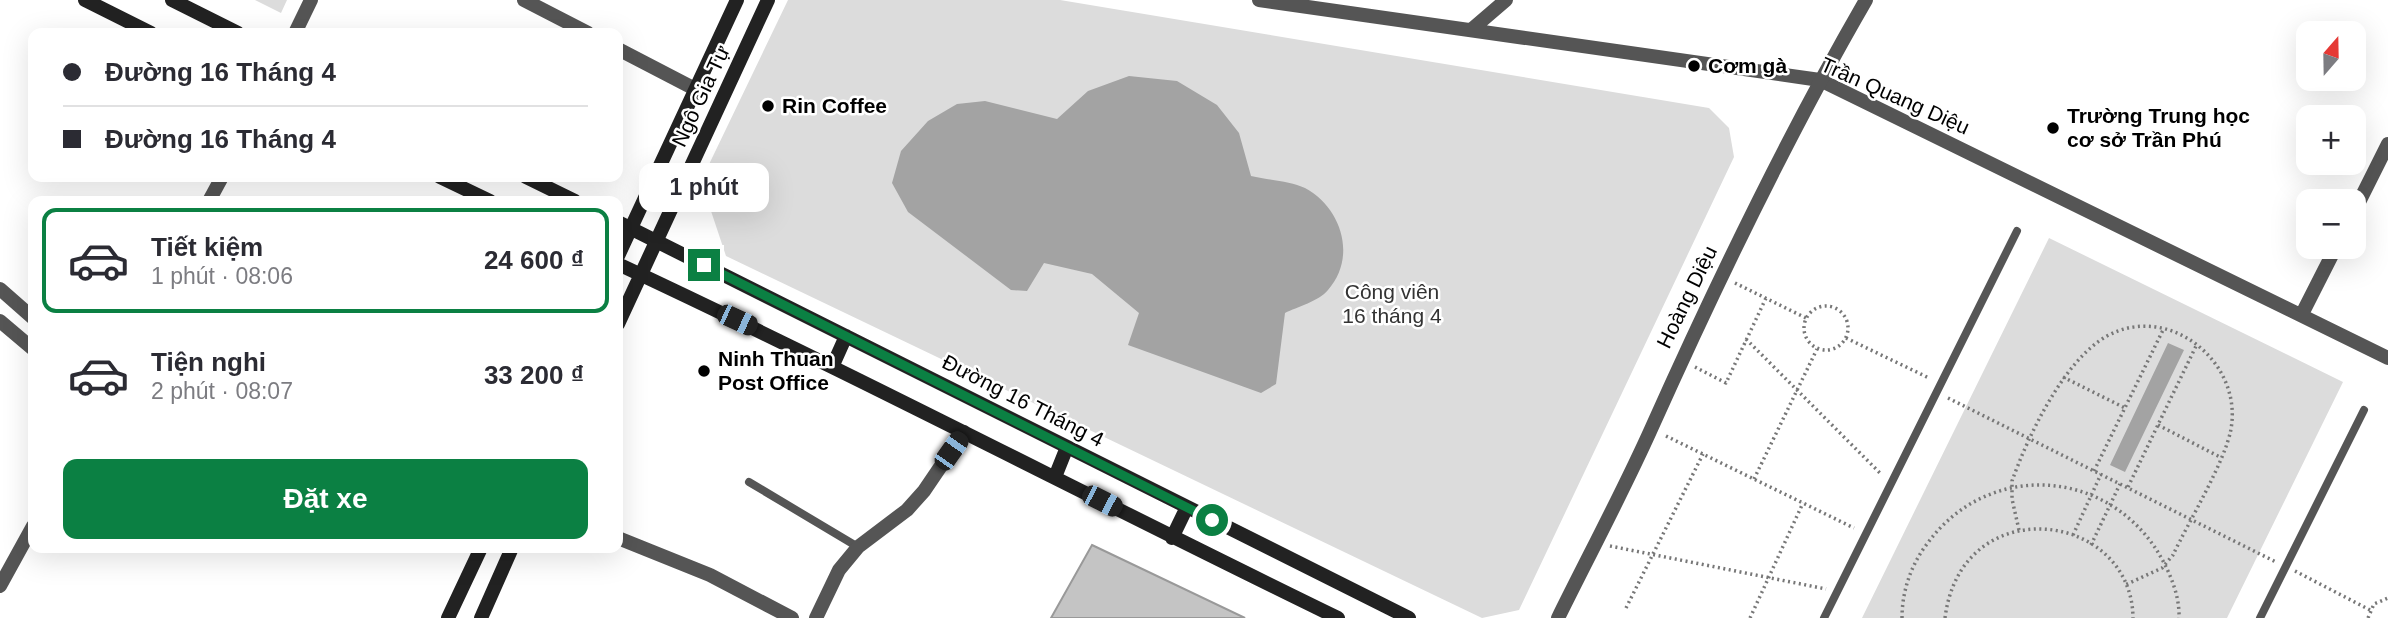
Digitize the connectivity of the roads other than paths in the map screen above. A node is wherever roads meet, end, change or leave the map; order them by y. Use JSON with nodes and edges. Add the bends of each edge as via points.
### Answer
{"nodes":[{"id":1,"x":85,"y":0,"type":"edge"},
{"id":2,"x":172,"y":0,"type":"edge"},
{"id":3,"x":311,"y":0,"type":"edge"},
{"id":4,"x":524,"y":0,"type":"edge"},
{"id":5,"x":737,"y":0,"type":"edge"},
{"id":6,"x":768,"y":0,"type":"edge"},
{"id":7,"x":1259,"y":0,"type":"edge"},
{"id":8,"x":1506,"y":0,"type":"edge"},
{"id":9,"x":1866,"y":0,"type":"edge"},
{"id":10,"x":141,"y":28,"type":"edge"},
{"id":11,"x":228,"y":28,"type":"edge"},
{"id":12,"x":297,"y":28,"type":"edge"},
{"id":13,"x":577,"y":28,"type":"edge"},
{"id":14,"x":1471,"y":30,"type":"junction"},
{"id":15,"x":623,"y":52,"type":"edge"},
{"id":16,"x":1820,"y":80,"type":"junction"},
{"id":17,"x":695,"y":89,"type":"junction"},
{"id":18,"x":2388,"y":144,"type":"edge"},
{"id":19,"x":450,"y":182,"type":"edge"},
{"id":20,"x":536,"y":182,"type":"edge"},
{"id":21,"x":2366,"y":189,"type":"edge"},
{"id":22,"x":480,"y":196,"type":"edge"},
{"id":23,"x":565,"y":196,"type":"edge"},
{"id":24,"x":624,"y":225,"type":"edge"},
{"id":25,"x":2017,"y":231,"type":"dead end"},
{"id":26,"x":657,"y":242,"type":"junction"},
{"id":27,"x":2330,"y":259,"type":"edge"},
{"id":28,"x":623,"y":266,"type":"edge"},
{"id":29,"x":641,"y":274,"type":"junction"},
{"id":30,"x":0,"y":289,"type":"edge"},
{"id":31,"x":623,"y":313,"type":"edge"},
{"id":32,"x":28,"y":314,"type":"edge"},
{"id":33,"x":2302,"y":314,"type":"junction"},
{"id":34,"x":0,"y":321,"type":"edge"},
{"id":35,"x":846,"y":336,"type":"junction"},
{"id":36,"x":28,"y":341,"type":"edge"},
{"id":37,"x":2388,"y":358,"type":"edge"},
{"id":38,"x":833,"y":365,"type":"junction"},
{"id":39,"x":2364,"y":410,"type":"dead end"},
{"id":40,"x":964,"y":432,"type":"junction"},
{"id":41,"x":1067,"y":447,"type":"junction"},
{"id":42,"x":1055,"y":477,"type":"junction"},
{"id":43,"x":749,"y":482,"type":"dead end"},
{"id":44,"x":1187,"y":507,"type":"junction"},
{"id":45,"x":28,"y":535,"type":"edge"},
{"id":46,"x":1172,"y":538,"type":"junction"},
{"id":47,"x":623,"y":540,"type":"edge"},
{"id":48,"x":858,"y":547,"type":"junction"},
{"id":49,"x":479,"y":553,"type":"edge"},
{"id":50,"x":510,"y":553,"type":"edge"},
{"id":51,"x":0,"y":586,"type":"edge"},
{"id":52,"x":448,"y":618,"type":"edge"},
{"id":53,"x":481,"y":618,"type":"edge"},
{"id":54,"x":792,"y":618,"type":"edge"},
{"id":55,"x":816,"y":618,"type":"edge"},
{"id":56,"x":1338,"y":618,"type":"edge"},
{"id":57,"x":1409,"y":618,"type":"edge"},
{"id":58,"x":1558,"y":618,"type":"edge"},
{"id":59,"x":1824,"y":618,"type":"edge"},
{"id":60,"x":2260,"y":618,"type":"edge"}],
"edges":[{"from":1,"to":10,"type":"main road"},
{"from":2,"to":11,"type":"main road"},
{"from":3,"to":12,"type":"street"},
{"from":4,"to":13,"type":"street"},
{"from":5,"to":17,"type":"main road","name":"Ngô Gia Tự"},
{"from":6,"to":26,"type":"main road","name":"Ngô Gia Tự"},
{"from":7,"to":14,"type":"street","name":"Trần Quang Diệu"},
{"from":8,"to":14,"type":"street"},
{"from":9,"to":16,"type":"street","name":"Hoàng Diệu"},
{"from":14,"to":16,"type":"street","name":"Trần Quang Diệu"},
{"from":15,"to":17,"type":"street"},
{"from":16,"to":33,"type":"street","name":"Trần Quang Diệu"},
{"from":16,"to":58,"type":"street","name":"Hoàng Diệu","via":[[1720,276]]},
{"from":17,"to":24,"type":"main road","name":"Ngô Gia Tự"},
{"from":18,"to":21,"type":"street"},
{"from":19,"to":22,"type":"main road"},
{"from":20,"to":23,"type":"main road"},
{"from":24,"to":26,"type":"main road","name":"Đường 16 Tháng 4"},
{"from":25,"to":59,"type":"lane"},
{"from":26,"to":29,"type":"main road","name":"Ngô Gia Tự"},
{"from":26,"to":35,"type":"main road","name":"Đường 16 Tháng 4"},
{"from":27,"to":33,"type":"street"},
{"from":28,"to":29,"type":"main road"},
{"from":29,"to":31,"type":"main road","name":"Ngô Gia Tự"},
{"from":29,"to":38,"type":"main road"},
{"from":30,"to":32,"type":"street"},
{"from":33,"to":37,"type":"street","name":"Trần Quang Diệu"},
{"from":34,"to":36,"type":"street"},
{"from":35,"to":38,"type":"main road"},
{"from":35,"to":41,"type":"main road","name":"Đường 16 Tháng 4"},
{"from":38,"to":40,"type":"main road"},
{"from":39,"to":60,"type":"lane"},
{"from":40,"to":42,"type":"main road"},
{"from":40,"to":48,"type":"street","via":[[907,510]]},
{"from":41,"to":42,"type":"main road"},
{"from":41,"to":44,"type":"main road","name":"Đường 16 Tháng 4"},
{"from":42,"to":46,"type":"main road"},
{"from":43,"to":48,"type":"lane"},
{"from":44,"to":46,"type":"main road"},
{"from":44,"to":57,"type":"main road","name":"Đường 16 Tháng 4"},
{"from":45,"to":51,"type":"street"},
{"from":46,"to":56,"type":"main road"},
{"from":47,"to":54,"type":"street","via":[[710,575]]},
{"from":48,"to":55,"type":"street","via":[[839,570]]},
{"from":49,"to":52,"type":"main road"},
{"from":50,"to":53,"type":"main road"}]}
